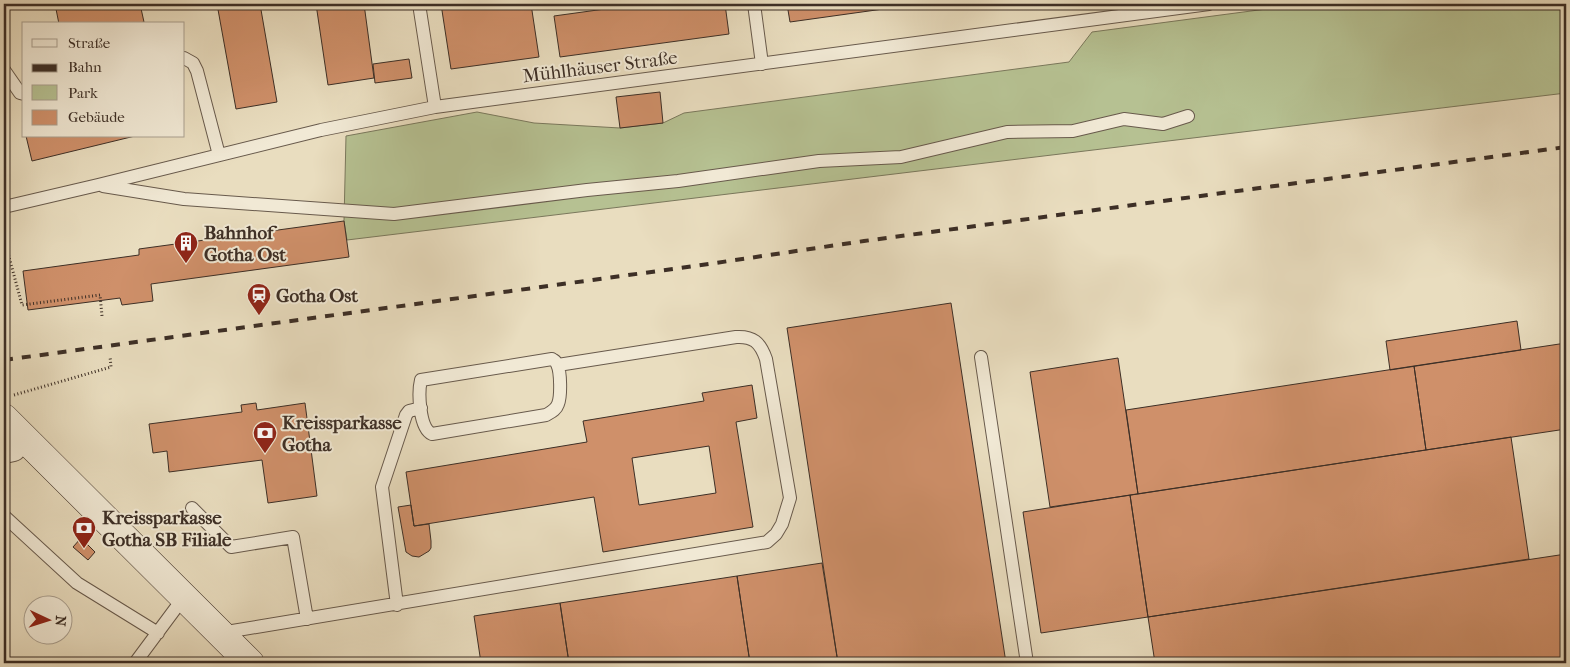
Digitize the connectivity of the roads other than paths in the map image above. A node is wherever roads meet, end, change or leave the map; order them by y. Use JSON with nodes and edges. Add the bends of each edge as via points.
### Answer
{"nodes":[{"id":1,"x":420,"y":4,"type":"edge"},
{"id":2,"x":754,"y":4,"type":"edge"},
{"id":3,"x":1209,"y":4,"type":"edge"},
{"id":4,"x":185,"y":59,"type":"edge"},
{"id":5,"x":762,"y":64,"type":"junction"},
{"id":6,"x":4,"y":70,"type":"edge"},
{"id":7,"x":22,"y":94,"type":"edge"},
{"id":8,"x":435,"y":107,"type":"junction"},
{"id":9,"x":1188,"y":116,"type":"dead end"},
{"id":10,"x":219,"y":155,"type":"junction"},
{"id":11,"x":98,"y":185,"type":"junction"},
{"id":12,"x":4,"y":206,"type":"edge"},
{"id":13,"x":981,"y":357,"type":"dead end"},
{"id":14,"x":558,"y":365,"type":"junction"},
{"id":15,"x":8,"y":407,"type":"edge"},
{"id":16,"x":421,"y":408,"type":"junction"},
{"id":17,"x":12,"y":449,"type":"edge"},
{"id":18,"x":192,"y":508,"type":"dead end"},
{"id":19,"x":4,"y":516,"type":"edge"},
{"id":20,"x":184,"y":597,"type":"junction"},
{"id":21,"x":397,"y":604,"type":"junction"},
{"id":22,"x":307,"y":620,"type":"junction"},
{"id":23,"x":158,"y":633,"type":"junction"},
{"id":24,"x":220,"y":633,"type":"junction"},
{"id":25,"x":135,"y":663,"type":"edge"},
{"id":26,"x":250,"y":663,"type":"edge"},
{"id":27,"x":1027,"y":663,"type":"edge"}],
"edges":[{"from":1,"to":8,"type":"lane"},
{"from":2,"to":5,"type":"lane"},
{"from":3,"to":5,"type":"lane","name":"Mühlhäuser Straße"},
{"from":4,"to":10,"type":"lane","via":[[193,63],[197,71]]},
{"from":5,"to":8,"type":"lane","name":"Mühlhäuser Straße"},
{"from":6,"to":7,"type":"lane"},
{"from":8,"to":10,"type":"lane","name":"Mühlhäuser Straße"},
{"from":9,"to":11,"type":"lane","via":[[1163,124],[1124,119],[1074,131],[1007,132],[901,157],[819,161],[678,182],[394,214],[184,200]]},
{"from":10,"to":11,"type":"lane","name":"Mühlhäuser Straße"},
{"from":11,"to":12,"type":"lane","name":"Mühlhäuser Straße"},
{"from":13,"to":27,"type":"lane"},
{"from":14,"to":16,"type":"lane","via":[[552,359],[424,378],[420,384]]},
{"from":14,"to":16,"type":"lane","via":[[558,405],[546,415],[432,434],[425,427]]},
{"from":14,"to":21,"type":"lane","via":[[736,337],[747,336],[755,340],[766,359],[790,498],[776,534],[767,542]]},
{"from":15,"to":17,"type":"main road"},
{"from":16,"to":21,"type":"lane","via":[[406,415],[382,487]]},
{"from":17,"to":20,"type":"main road"},
{"from":18,"to":22,"type":"lane","via":[[231,547],[293,537]]},
{"from":19,"to":23,"type":"lane","via":[[77,583]]},
{"from":20,"to":23,"type":"lane"},
{"from":20,"to":24,"type":"main road"},
{"from":21,"to":22,"type":"lane"},
{"from":22,"to":24,"type":"lane"},
{"from":23,"to":25,"type":"lane"},
{"from":24,"to":26,"type":"main road"}]}
